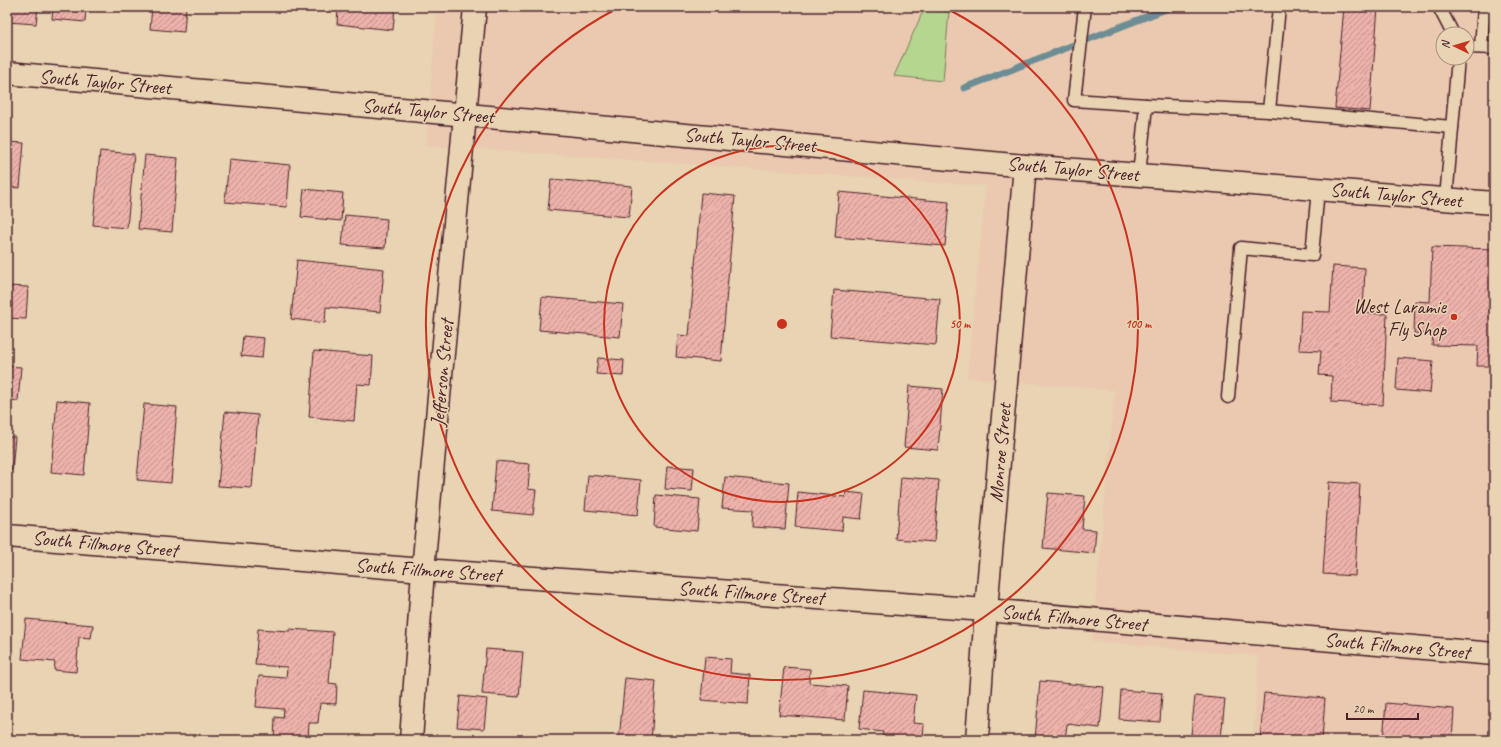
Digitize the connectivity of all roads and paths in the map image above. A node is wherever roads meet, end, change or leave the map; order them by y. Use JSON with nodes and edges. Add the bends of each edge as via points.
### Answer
{"nodes":[{"id":1,"x":475,"y":7,"type":"edge"},
{"id":2,"x":1085,"y":7,"type":"edge"},
{"id":3,"x":1279,"y":7,"type":"edge"},
{"id":4,"x":1439,"y":7,"type":"edge"},
{"id":5,"x":1484,"y":7,"type":"edge"},
{"id":6,"x":1449,"y":26,"type":"edge"},
{"id":7,"x":1475,"y":47,"type":"edge"},
{"id":8,"x":1481,"y":47,"type":"junction"},
{"id":9,"x":1494,"y":48,"type":"edge"},
{"id":10,"x":1457,"y":66,"type":"edge"},
{"id":11,"x":7,"y":73,"type":"edge"},
{"id":12,"x":1146,"y":105,"type":"junction"},
{"id":13,"x":1268,"y":111,"type":"junction"},
{"id":14,"x":466,"y":114,"type":"junction"},
{"id":15,"x":1452,"y":127,"type":"junction"},
{"id":16,"x":1025,"y":166,"type":"junction"},
{"id":17,"x":1139,"y":175,"type":"junction"},
{"id":18,"x":1318,"y":189,"type":"junction"},
{"id":19,"x":1446,"y":199,"type":"junction"},
{"id":20,"x":1494,"y":203,"type":"edge"},
{"id":21,"x":1228,"y":397,"type":"dead end"},
{"id":22,"x":7,"y":536,"type":"edge"},
{"id":23,"x":423,"y":570,"type":"junction"},
{"id":24,"x":986,"y":610,"type":"junction"},
{"id":25,"x":1494,"y":654,"type":"edge"},
{"id":26,"x":411,"y":740,"type":"edge"},
{"id":27,"x":977,"y":740,"type":"edge"}],
"edges":[{"from":1,"to":14,"type":"street","name":"Jefferson Street"},
{"from":2,"to":12,"type":"lane","via":[[1074,100]]},
{"from":3,"to":13,"type":"lane"},
{"from":4,"to":6,"type":"lane"},
{"from":5,"to":8,"type":"lane"},
{"from":7,"to":8,"type":"lane"},
{"from":8,"to":9,"type":"lane"},
{"from":10,"to":15,"type":"lane"},
{"from":11,"to":14,"type":"street","name":"South Taylor Street"},
{"from":12,"to":13,"type":"lane"},
{"from":12,"to":17,"type":"lane"},
{"from":13,"to":15,"type":"lane"},
{"from":14,"to":16,"type":"street","name":"South Taylor Street"},
{"from":14,"to":23,"type":"street","name":"Jefferson Street"},
{"from":15,"to":19,"type":"lane"},
{"from":16,"to":17,"type":"street","name":"South Taylor Street"},
{"from":16,"to":24,"type":"street","name":"Monroe Street"},
{"from":17,"to":18,"type":"street","name":"South Taylor Street"},
{"from":18,"to":19,"type":"street","name":"South Taylor Street"},
{"from":18,"to":21,"type":"lane","via":[[1312,255],[1241,248]]},
{"from":19,"to":20,"type":"street","name":"South Taylor Street"},
{"from":22,"to":23,"type":"street","name":"South Fillmore Street"},
{"from":23,"to":24,"type":"street","name":"South Fillmore Street"},
{"from":23,"to":26,"type":"street","name":"Jefferson Street"},
{"from":24,"to":25,"type":"street","name":"South Fillmore Street"},
{"from":24,"to":27,"type":"street","name":"Monroe Street"}]}
